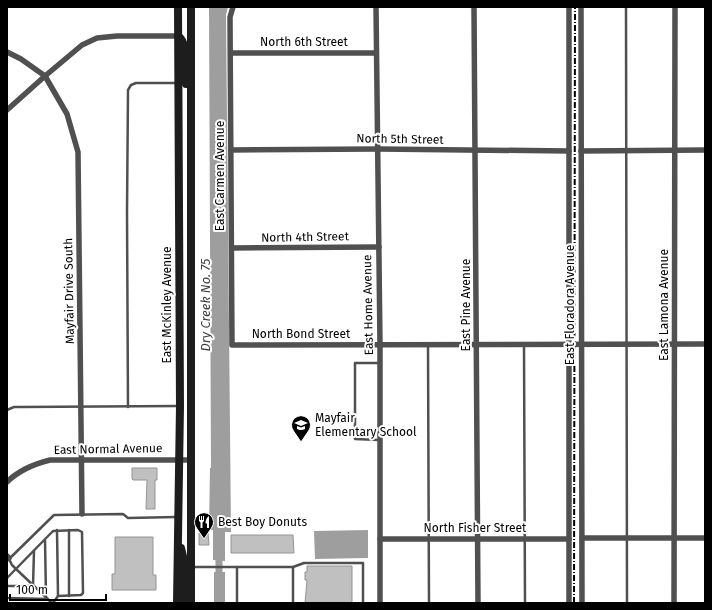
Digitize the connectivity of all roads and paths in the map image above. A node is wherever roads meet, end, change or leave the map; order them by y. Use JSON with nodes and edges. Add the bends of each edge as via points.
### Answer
{"nodes":[{"id":1,"x":178,"y":7,"type":"edge"},
{"id":2,"x":191,"y":7,"type":"edge"},
{"id":3,"x":233,"y":7,"type":"edge"},
{"id":4,"x":376,"y":7,"type":"edge"},
{"id":5,"x":474,"y":7,"type":"edge"},
{"id":6,"x":569,"y":7,"type":"edge"},
{"id":7,"x":581,"y":7,"type":"edge"},
{"id":8,"x":626,"y":7,"type":"edge"},
{"id":9,"x":675,"y":7,"type":"edge"},
{"id":10,"x":178,"y":36,"type":"junction"},
{"id":11,"x":7,"y":52,"type":"edge"},
{"id":12,"x":231,"y":53,"type":"junction"},
{"id":13,"x":376,"y":53,"type":"junction"},
{"id":14,"x":45,"y":76,"type":"junction"},
{"id":15,"x":178,"y":83,"type":"junction"},
{"id":16,"x":7,"y":110,"type":"edge"},
{"id":17,"x":191,"y":118,"type":"junction"},
{"id":18,"x":378,"y":149,"type":"junction"},
{"id":19,"x":231,"y":150,"type":"junction"},
{"id":20,"x":626,"y":150,"type":"junction"},
{"id":21,"x":675,"y":150,"type":"junction"},
{"id":22,"x":705,"y":150,"type":"edge"},
{"id":23,"x":475,"y":151,"type":"junction"},
{"id":24,"x":568,"y":151,"type":"junction"},
{"id":25,"x":581,"y":151,"type":"junction"},
{"id":26,"x":379,"y":247,"type":"junction"},
{"id":27,"x":232,"y":248,"type":"junction"},
{"id":28,"x":569,"y":344,"type":"junction"},
{"id":29,"x":581,"y":344,"type":"junction"},
{"id":30,"x":626,"y":344,"type":"junction"},
{"id":31,"x":675,"y":344,"type":"junction"},
{"id":32,"x":705,"y":344,"type":"edge"},
{"id":33,"x":232,"y":345,"type":"joint"},
{"id":34,"x":380,"y":345,"type":"junction"},
{"id":35,"x":428,"y":345,"type":"junction"},
{"id":36,"x":477,"y":345,"type":"junction"},
{"id":37,"x":524,"y":345,"type":"junction"},
{"id":38,"x":380,"y":363,"type":"junction"},
{"id":39,"x":180,"y":406,"type":"junction"},
{"id":40,"x":81,"y":407,"type":"junction"},
{"id":41,"x":128,"y":407,"type":"junction"},
{"id":42,"x":7,"y":410,"type":"edge"},
{"id":43,"x":380,"y":440,"type":"junction"},
{"id":44,"x":82,"y":460,"type":"junction"},
{"id":45,"x":179,"y":460,"type":"junction"},
{"id":46,"x":191,"y":460,"type":"junction"},
{"id":47,"x":7,"y":482,"type":"edge"},
{"id":48,"x":82,"y":514,"type":"junction"},
{"id":49,"x":178,"y":517,"type":"junction"},
{"id":50,"x":57,"y":530,"type":"junction"},
{"id":51,"x":69,"y":530,"type":"junction"},
{"id":52,"x":178,"y":536,"type":"junction"},
{"id":53,"x":478,"y":538,"type":"junction"},
{"id":54,"x":525,"y":538,"type":"junction"},
{"id":55,"x":582,"y":538,"type":"junction"},
{"id":56,"x":627,"y":538,"type":"junction"},
{"id":57,"x":674,"y":538,"type":"junction"},
{"id":58,"x":705,"y":538,"type":"edge"},
{"id":59,"x":45,"y":539,"type":"junction"},
{"id":60,"x":380,"y":539,"type":"junction"},
{"id":61,"x":429,"y":539,"type":"junction"},
{"id":62,"x":569,"y":539,"type":"junction"},
{"id":63,"x":34,"y":551,"type":"junction"},
{"id":64,"x":8,"y":558,"type":"edge"},
{"id":65,"x":191,"y":567,"type":"junction"},
{"id":66,"x":237,"y":567,"type":"junction"},
{"id":67,"x":293,"y":567,"type":"junction"},
{"id":68,"x":16,"y":569,"type":"junction"},
{"id":69,"x":7,"y":578,"type":"edge"},
{"id":70,"x":7,"y":586,"type":"edge"},
{"id":71,"x":34,"y":586,"type":"junction"},
{"id":72,"x":58,"y":596,"type":"junction"},
{"id":73,"x":69,"y":596,"type":"junction"},
{"id":74,"x":7,"y":598,"type":"edge"},
{"id":75,"x":46,"y":598,"type":"junction"},
{"id":76,"x":52,"y":603,"type":"edge"},
{"id":77,"x":176,"y":603,"type":"edge"},
{"id":78,"x":185,"y":603,"type":"edge"},
{"id":79,"x":191,"y":603,"type":"edge"},
{"id":80,"x":237,"y":603,"type":"edge"},
{"id":81,"x":293,"y":603,"type":"edge"},
{"id":82,"x":363,"y":603,"type":"edge"},
{"id":83,"x":380,"y":603,"type":"edge"},
{"id":84,"x":429,"y":603,"type":"edge"},
{"id":85,"x":478,"y":603,"type":"edge"},
{"id":86,"x":525,"y":603,"type":"edge"},
{"id":87,"x":569,"y":603,"type":"edge"},
{"id":88,"x":582,"y":603,"type":"edge"},
{"id":89,"x":627,"y":603,"type":"edge"},
{"id":90,"x":674,"y":603,"type":"edge"}],
"edges":[{"from":1,"to":10,"type":"main road","name":"East McKinley Avenue"},
{"from":2,"to":17,"type":"main road","name":"East McKinley Avenue"},
{"from":3,"to":12,"type":"street","name":"East Carmen Avenue","via":[[230,17]]},
{"from":4,"to":13,"type":"street","name":"East Home Avenue"},
{"from":5,"to":23,"type":"street","name":"East Pine Avenue"},
{"from":6,"to":24,"type":"street","name":"East Floradora Avenue"},
{"from":7,"to":25,"type":"street","name":"East Floradora Avenue"},
{"from":8,"to":20,"type":"lane"},
{"from":9,"to":21,"type":"street","name":"East Lamona Avenue"},
{"from":10,"to":14,"type":"street","via":[[98,38],[82,46]]},
{"from":10,"to":15,"type":"main road","name":"East McKinley Avenue"},
{"from":10,"to":17,"type":"main road","via":[[185,44],[186,94]]},
{"from":11,"to":14,"type":"street"},
{"from":12,"to":13,"type":"street","name":"North 6th Street"},
{"from":12,"to":19,"type":"street","name":"East Carmen Avenue"},
{"from":13,"to":18,"type":"street","name":"East Home Avenue"},
{"from":14,"to":16,"type":"street"},
{"from":14,"to":40,"type":"street","name":"Mayfair Drive South","via":[[67,114],[78,152]]},
{"from":15,"to":39,"type":"main road","name":"East McKinley Avenue"},
{"from":15,"to":41,"type":"lane","via":[[136,83],[128,90]]},
{"from":17,"to":46,"type":"main road","name":"East McKinley Avenue"},
{"from":18,"to":19,"type":"street","name":"North 5th Street"},
{"from":18,"to":23,"type":"street","name":"North 5th Street"},
{"from":18,"to":26,"type":"street","name":"East Home Avenue"},
{"from":19,"to":27,"type":"street","name":"East Carmen Avenue"},
{"from":20,"to":21,"type":"street"},
{"from":20,"to":25,"type":"street"},
{"from":20,"to":30,"type":"lane"},
{"from":21,"to":22,"type":"street"},
{"from":21,"to":31,"type":"street","name":"East Lamona Avenue"},
{"from":23,"to":24,"type":"street","name":"North 5th Street"},
{"from":23,"to":36,"type":"street","name":"East Pine Avenue"},
{"from":24,"to":28,"type":"street","name":"East Floradora Avenue"},
{"from":25,"to":29,"type":"street","name":"East Floradora Avenue"},
{"from":26,"to":27,"type":"street","name":"North 4th Street"},
{"from":26,"to":34,"type":"street","name":"East Home Avenue"},
{"from":27,"to":33,"type":"street","name":"East Carmen Avenue"},
{"from":28,"to":29,"type":"street","name":"North Bond Street"},
{"from":28,"to":37,"type":"street","name":"North Bond Street"},
{"from":28,"to":62,"type":"street","name":"East Floradora Avenue"},
{"from":29,"to":30,"type":"street","name":"North Bond Street"},
{"from":29,"to":55,"type":"street","name":"East Floradora Avenue"},
{"from":30,"to":31,"type":"street","name":"North Bond Street"},
{"from":30,"to":56,"type":"lane"},
{"from":31,"to":32,"type":"street","name":"North Bond Street"},
{"from":31,"to":57,"type":"street","name":"East Lamona Avenue"},
{"from":33,"to":34,"type":"street","name":"North Bond Street"},
{"from":34,"to":35,"type":"street","name":"North Bond Street"},
{"from":34,"to":38,"type":"street","name":"East Home Avenue"},
{"from":35,"to":36,"type":"street","name":"North Bond Street"},
{"from":35,"to":61,"type":"lane"},
{"from":36,"to":37,"type":"street","name":"North Bond Street"},
{"from":36,"to":53,"type":"street","name":"East Pine Avenue"},
{"from":37,"to":54,"type":"lane"},
{"from":38,"to":43,"type":"street","name":"East Home Avenue"},
{"from":38,"to":43,"type":"lane","via":[[355,363],[355,439]]},
{"from":39,"to":41,"type":"lane"},
{"from":39,"to":45,"type":"main road","name":"East McKinley Avenue"},
{"from":40,"to":41,"type":"lane"},
{"from":40,"to":42,"type":"lane","via":[[14,407]]},
{"from":40,"to":44,"type":"street","name":"Mayfair Drive South"},
{"from":43,"to":60,"type":"street","name":"East Home Avenue"},
{"from":44,"to":45,"type":"street","name":"East Normal Avenue"},
{"from":44,"to":47,"type":"street","name":"East Normal Avenue","via":[[39,462]]},
{"from":44,"to":48,"type":"street","name":"Mayfair Drive South"},
{"from":45,"to":46,"type":"street","name":"East Normal Avenue"},
{"from":45,"to":49,"type":"main road","name":"East McKinley Avenue"},
{"from":46,"to":65,"type":"main road","name":"East McKinley Avenue"},
{"from":48,"to":49,"type":"lane","via":[[123,514],[128,518]]},
{"from":48,"to":64,"type":"lane","via":[[54,515]]},
{"from":49,"to":52,"type":"main road","name":"East McKinley Avenue"},
{"from":50,"to":51,"type":"lane"},
{"from":50,"to":59,"type":"lane"},
{"from":50,"to":72,"type":"lane"},
{"from":51,"to":73,"type":"lane"},
{"from":51,"to":73,"type":"lane","via":[[82,532],[83,578],[83,593]]},
{"from":52,"to":77,"type":"main road","name":"East McKinley Avenue"},
{"from":52,"to":78,"type":"main road","via":[[185,565]]},
{"from":53,"to":54,"type":"street","name":"North Fisher Street"},
{"from":53,"to":61,"type":"street","name":"North Fisher Street"},
{"from":53,"to":85,"type":"street","name":"East Pine Avenue"},
{"from":54,"to":62,"type":"street","name":"North Fisher Street"},
{"from":54,"to":86,"type":"lane"},
{"from":55,"to":56,"type":"street"},
{"from":55,"to":88,"type":"street","name":"East Floradora Avenue"},
{"from":56,"to":57,"type":"street"},
{"from":56,"to":89,"type":"lane"},
{"from":57,"to":58,"type":"street"},
{"from":57,"to":90,"type":"street","name":"East Lamona Avenue"},
{"from":59,"to":63,"type":"lane"},
{"from":59,"to":75,"type":"lane"},
{"from":60,"to":61,"type":"street","name":"North Fisher Street"},
{"from":60,"to":83,"type":"street","name":"East Home Avenue"},
{"from":61,"to":84,"type":"lane"},
{"from":62,"to":87,"type":"street","name":"East Floradora Avenue"},
{"from":63,"to":68,"type":"lane"},
{"from":63,"to":71,"type":"lane"},
{"from":64,"to":68,"type":"lane"},
{"from":65,"to":66,"type":"lane"},
{"from":65,"to":79,"type":"main road","name":"East McKinley Avenue"},
{"from":66,"to":67,"type":"lane"},
{"from":66,"to":80,"type":"lane"},
{"from":67,"to":81,"type":"lane"},
{"from":67,"to":82,"type":"lane","via":[[304,563],[363,563]]},
{"from":68,"to":69,"type":"lane"},
{"from":68,"to":71,"type":"lane"},
{"from":70,"to":71,"type":"lane"},
{"from":71,"to":75,"type":"lane"},
{"from":72,"to":73,"type":"lane"},
{"from":72,"to":76,"type":"lane"},
{"from":74,"to":75,"type":"lane"},
{"from":75,"to":76,"type":"lane"}]}
